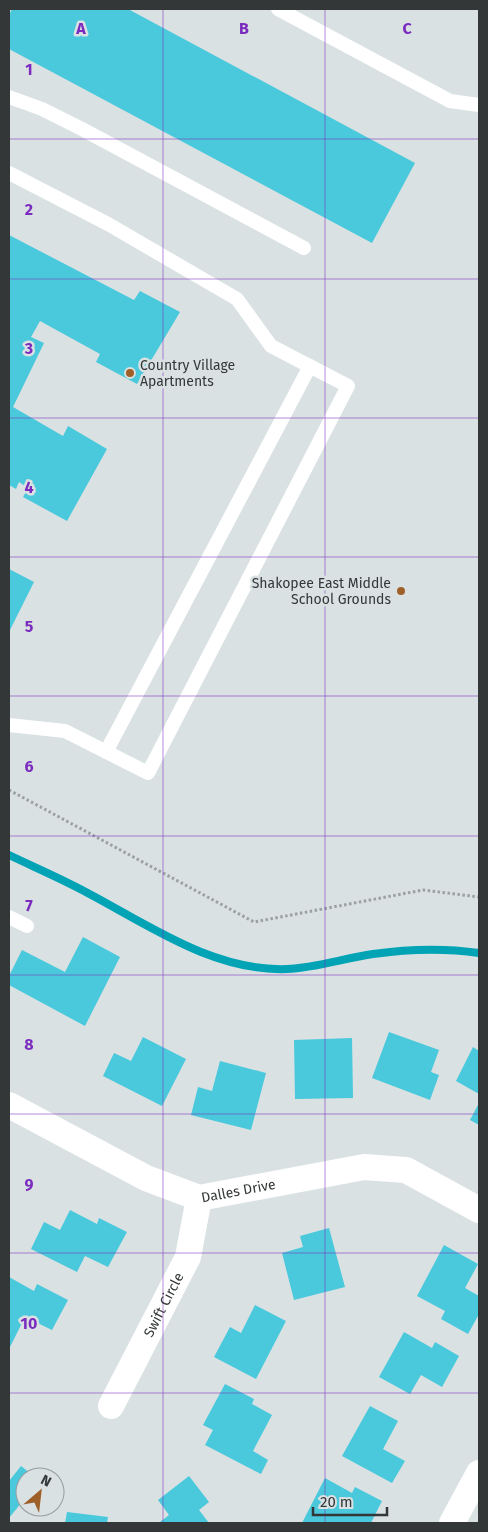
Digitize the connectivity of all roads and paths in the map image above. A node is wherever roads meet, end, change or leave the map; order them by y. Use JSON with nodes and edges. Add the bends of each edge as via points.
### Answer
{"nodes":[{"id":1,"x":278,"y":9,"type":"edge"},
{"id":2,"x":9,"y":97,"type":"edge"},
{"id":3,"x":479,"y":105,"type":"edge"},
{"id":4,"x":9,"y":172,"type":"edge"},
{"id":5,"x":304,"y":248,"type":"dead end"},
{"id":6,"x":310,"y":366,"type":"junction"},
{"id":7,"x":9,"y":725,"type":"edge"},
{"id":8,"x":106,"y":752,"type":"junction"},
{"id":9,"x":9,"y":790,"type":"edge"},
{"id":10,"x":479,"y":896,"type":"edge"},
{"id":11,"x":9,"y":916,"type":"edge"},
{"id":12,"x":27,"y":926,"type":"dead end"},
{"id":13,"x":9,"y":1106,"type":"edge"},
{"id":14,"x":199,"y":1198,"type":"junction"},
{"id":15,"x":479,"y":1210,"type":"edge"},
{"id":16,"x":111,"y":1406,"type":"dead end"},
{"id":17,"x":479,"y":1473,"type":"edge"},
{"id":18,"x":452,"y":1523,"type":"edge"}],
"edges":[{"from":1,"to":3,"type":"lane","via":[[450,101]]},
{"from":2,"to":5,"type":"lane","via":[[82,129]]},
{"from":4,"to":6,"type":"lane","via":[[108,224],[236,299],[271,346]]},
{"from":6,"to":8,"type":"lane"},
{"from":6,"to":8,"type":"lane","via":[[348,386],[148,773]]},
{"from":7,"to":8,"type":"lane","via":[[65,731]]},
{"from":9,"to":10,"type":"path","via":[[254,922],[423,890]]},
{"from":11,"to":12,"type":"lane"},
{"from":13,"to":14,"type":"street","name":"Dalles Drive","via":[[146,1178]]},
{"from":14,"to":15,"type":"street","name":"Dalles Drive","via":[[364,1167],[406,1170]]},
{"from":14,"to":16,"type":"street","name":"Swift Circle","via":[[188,1257]]},
{"from":17,"to":18,"type":"street"}]}
